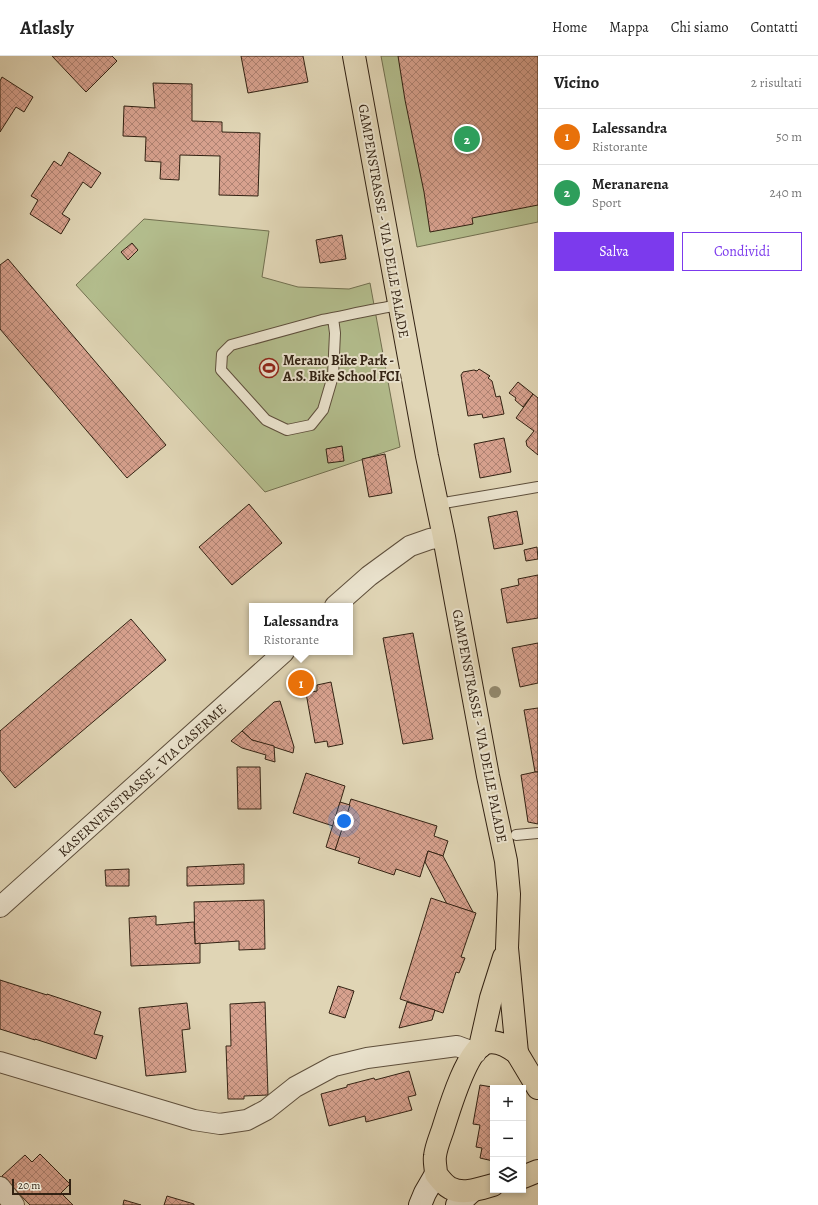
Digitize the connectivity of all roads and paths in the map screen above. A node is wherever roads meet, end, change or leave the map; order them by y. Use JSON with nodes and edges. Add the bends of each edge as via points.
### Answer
{"nodes":[{"id":1,"x":354,"y":56,"type":"edge"},
{"id":2,"x":400,"y":305,"type":"junction"},
{"id":3,"x":333,"y":318,"type":"junction"},
{"id":4,"x":538,"y":488,"type":"edge"},
{"id":5,"x":438,"y":504,"type":"junction"},
{"id":6,"x":444,"y":537,"type":"junction"},
{"id":7,"x":338,"y":603,"type":"edge"},
{"id":8,"x":281,"y":655,"type":"edge"},
{"id":9,"x":538,"y":833,"type":"edge"},
{"id":10,"x":516,"y":835,"type":"dead end"},
{"id":11,"x":0,"y":907,"type":"edge"},
{"id":12,"x":507,"y":948,"type":"junction"},
{"id":13,"x":478,"y":1050,"type":"junction"},
{"id":14,"x":527,"y":1060,"type":"edge"},
{"id":15,"x":0,"y":1062,"type":"edge"},
{"id":16,"x":538,"y":1088,"type":"edge"},
{"id":17,"x":436,"y":1174,"type":"junction"},
{"id":18,"x":490,"y":1186,"type":"edge"},
{"id":19,"x":0,"y":1187,"type":"edge"},
{"id":20,"x":464,"y":1198,"type":"edge"},
{"id":21,"x":14,"y":1205,"type":"edge"},
{"id":22,"x":420,"y":1205,"type":"edge"}],
"edges":[{"from":1,"to":2,"type":"main road","name":"GAMPENSTRASSE - VIA DELLE PALADE"},
{"from":2,"to":3,"type":"lane"},
{"from":2,"to":5,"type":"main road","name":"GAMPENSTRASSE - VIA DELLE PALADE"},
{"from":3,"to":3,"type":"lane","via":[[231,345],[222,354],[221,370],[266,420],[287,430],[311,425],[323,410],[333,376]]},
{"from":4,"to":5,"type":"lane"},
{"from":5,"to":6,"type":"main road","name":"GAMPENSTRASSE - VIA DELLE PALADE"},
{"from":6,"to":7,"type":"street","via":[[410,546],[369,576]]},
{"from":6,"to":12,"type":"main road","name":"GAMPENSTRASSE - VIA DELLE PALADE","via":[[506,861],[509,894]]},
{"from":8,"to":11,"type":"street","name":"KASERNENSTRASSE - VIA CASERME"},
{"from":9,"to":10,"type":"lane","name":"GAMPENSTRASSE - VIA DELLE PALADE"},
{"from":12,"to":13,"type":"main road","name":"GAMPENSTRASSE - VIA DELLE PALADE"},
{"from":12,"to":14,"type":"main road","name":"GAMPENSTRASSE - VIA DELLE PALADE"},
{"from":13,"to":14,"type":"main road","via":[[486,1043],[495,1042],[512,1049]]},
{"from":13,"to":15,"type":"street","via":[[456,1046],[367,1058],[334,1066],[295,1087],[266,1110],[247,1120],[220,1124],[194,1120]]},
{"from":13,"to":17,"type":"main road","name":"GAMPENSTRASSE - VIA DELLE PALADE","via":[[468,1063],[452,1100],[435,1156]]},
{"from":14,"to":16,"type":"main road"},
{"from":17,"to":20,"type":"main road","via":[[450,1188],[459,1190]]},
{"from":17,"to":22,"type":"street"},
{"from":18,"to":20,"type":"main road"},
{"from":19,"to":21,"type":"street"}]}
